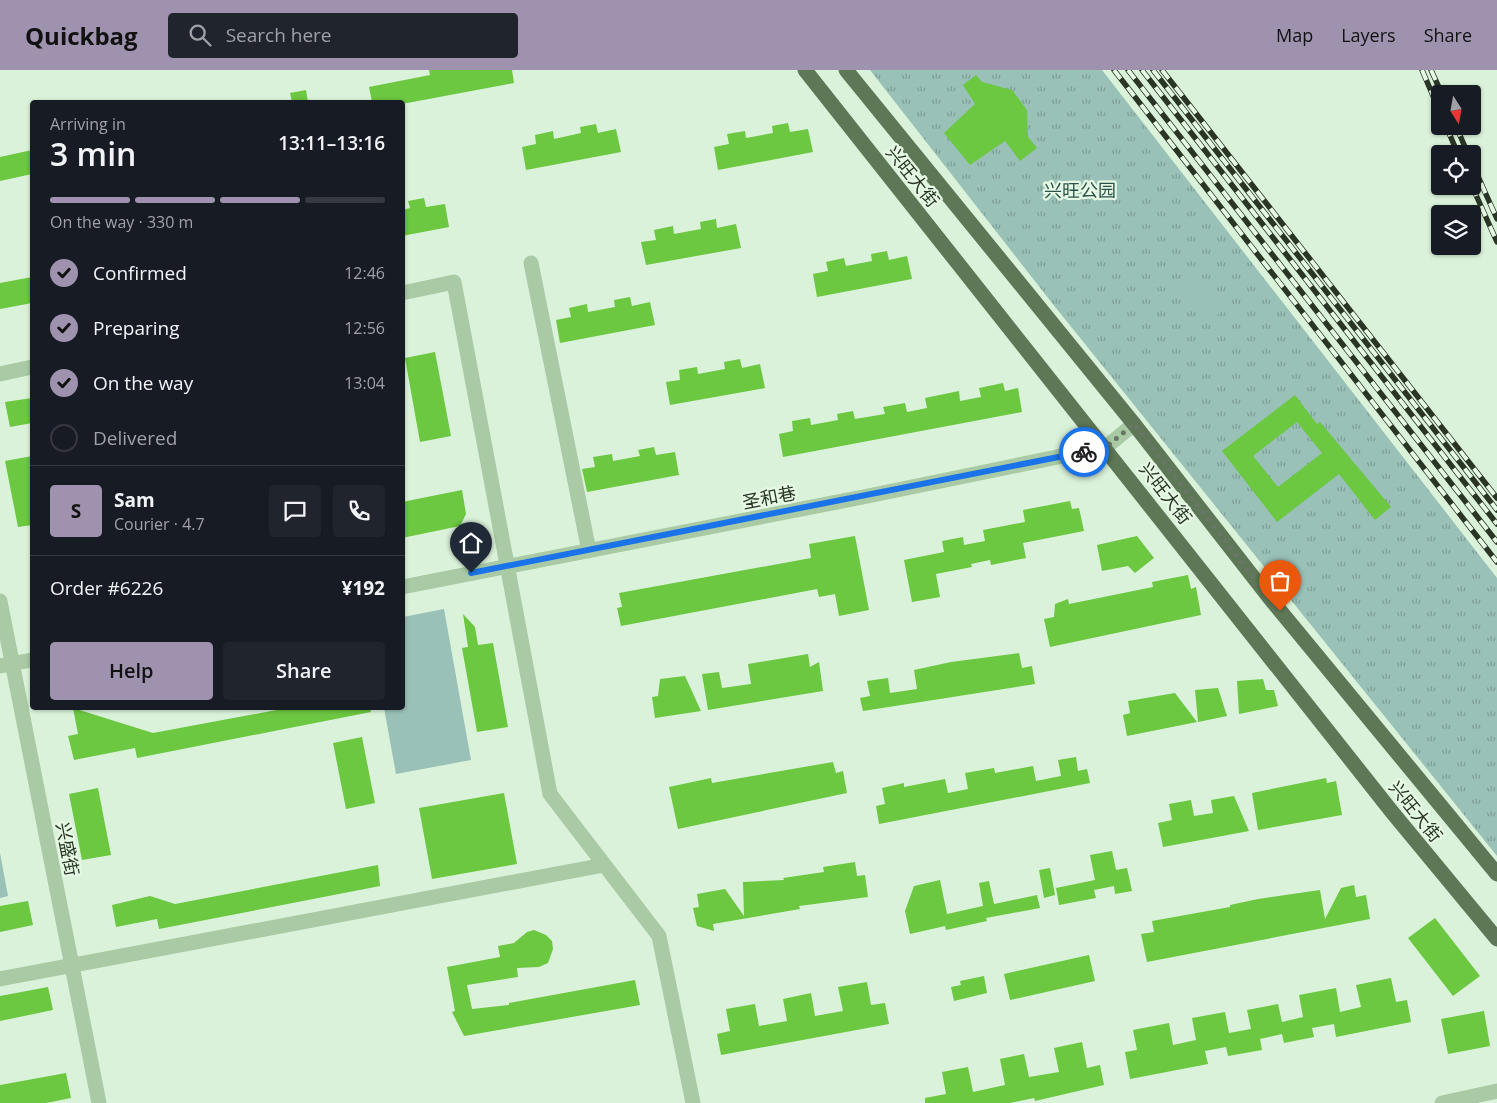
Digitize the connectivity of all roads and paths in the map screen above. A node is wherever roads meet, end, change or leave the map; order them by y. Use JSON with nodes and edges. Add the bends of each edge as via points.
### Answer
{"nodes":[{"id":1,"x":805,"y":70,"type":"edge"},
{"id":2,"x":846,"y":70,"type":"edge"},
{"id":3,"x":531,"y":263,"type":"dead end"},
{"id":4,"x":405,"y":292,"type":"edge"},
{"id":5,"x":30,"y":367,"type":"edge"},
{"id":6,"x":0,"y":374,"type":"edge"},
{"id":7,"x":1134,"y":424,"type":"junction"},
{"id":8,"x":1106,"y":447,"type":"junction"},
{"id":9,"x":589,"y":551,"type":"junction"},
{"id":10,"x":506,"y":566,"type":"junction"},
{"id":11,"x":405,"y":586,"type":"edge"},
{"id":12,"x":0,"y":601,"type":"edge"},
{"id":13,"x":30,"y":660,"type":"edge"},
{"id":14,"x":6,"y":665,"type":"edge"},
{"id":15,"x":604,"y":865,"type":"junction"},
{"id":16,"x":1497,"y":874,"type":"edge"},
{"id":17,"x":1497,"y":939,"type":"edge"},
{"id":18,"x":72,"y":966,"type":"junction"},
{"id":19,"x":0,"y":979,"type":"edge"},
{"id":20,"x":1497,"y":1091,"type":"edge"},
{"id":21,"x":99,"y":1103,"type":"edge"},
{"id":22,"x":693,"y":1103,"type":"edge"},
{"id":23,"x":1442,"y":1103,"type":"edge"}],
"edges":[{"from":1,"to":8,"type":"main road","name":"兴旺大街"},
{"from":2,"to":7,"type":"main road","name":"兴旺大街"},
{"from":3,"to":9,"type":"street"},
{"from":4,"to":10,"type":"street","via":[[454,282]]},
{"from":5,"to":6,"type":"street"},
{"from":7,"to":8,"type":"street","name":"圣和巷"},
{"from":7,"to":16,"type":"main road","name":"兴旺大街","via":[[1268,596]]},
{"from":8,"to":9,"type":"street","name":"圣和巷"},
{"from":8,"to":17,"type":"main road","name":"兴旺大街","via":[[1392,812]]},
{"from":9,"to":10,"type":"street","name":"圣和巷"},
{"from":10,"to":11,"type":"street","name":"圣和巷"},
{"from":10,"to":15,"type":"street","via":[[550,794]]},
{"from":12,"to":14,"type":"street","name":"兴盛街"},
{"from":13,"to":14,"type":"street"},
{"from":14,"to":18,"type":"street","name":"兴盛街"},
{"from":15,"to":18,"type":"street"},
{"from":15,"to":22,"type":"street","via":[[659,936]]},
{"from":18,"to":19,"type":"street"},
{"from":18,"to":21,"type":"street","name":"兴盛街"},
{"from":20,"to":23,"type":"street"}]}
